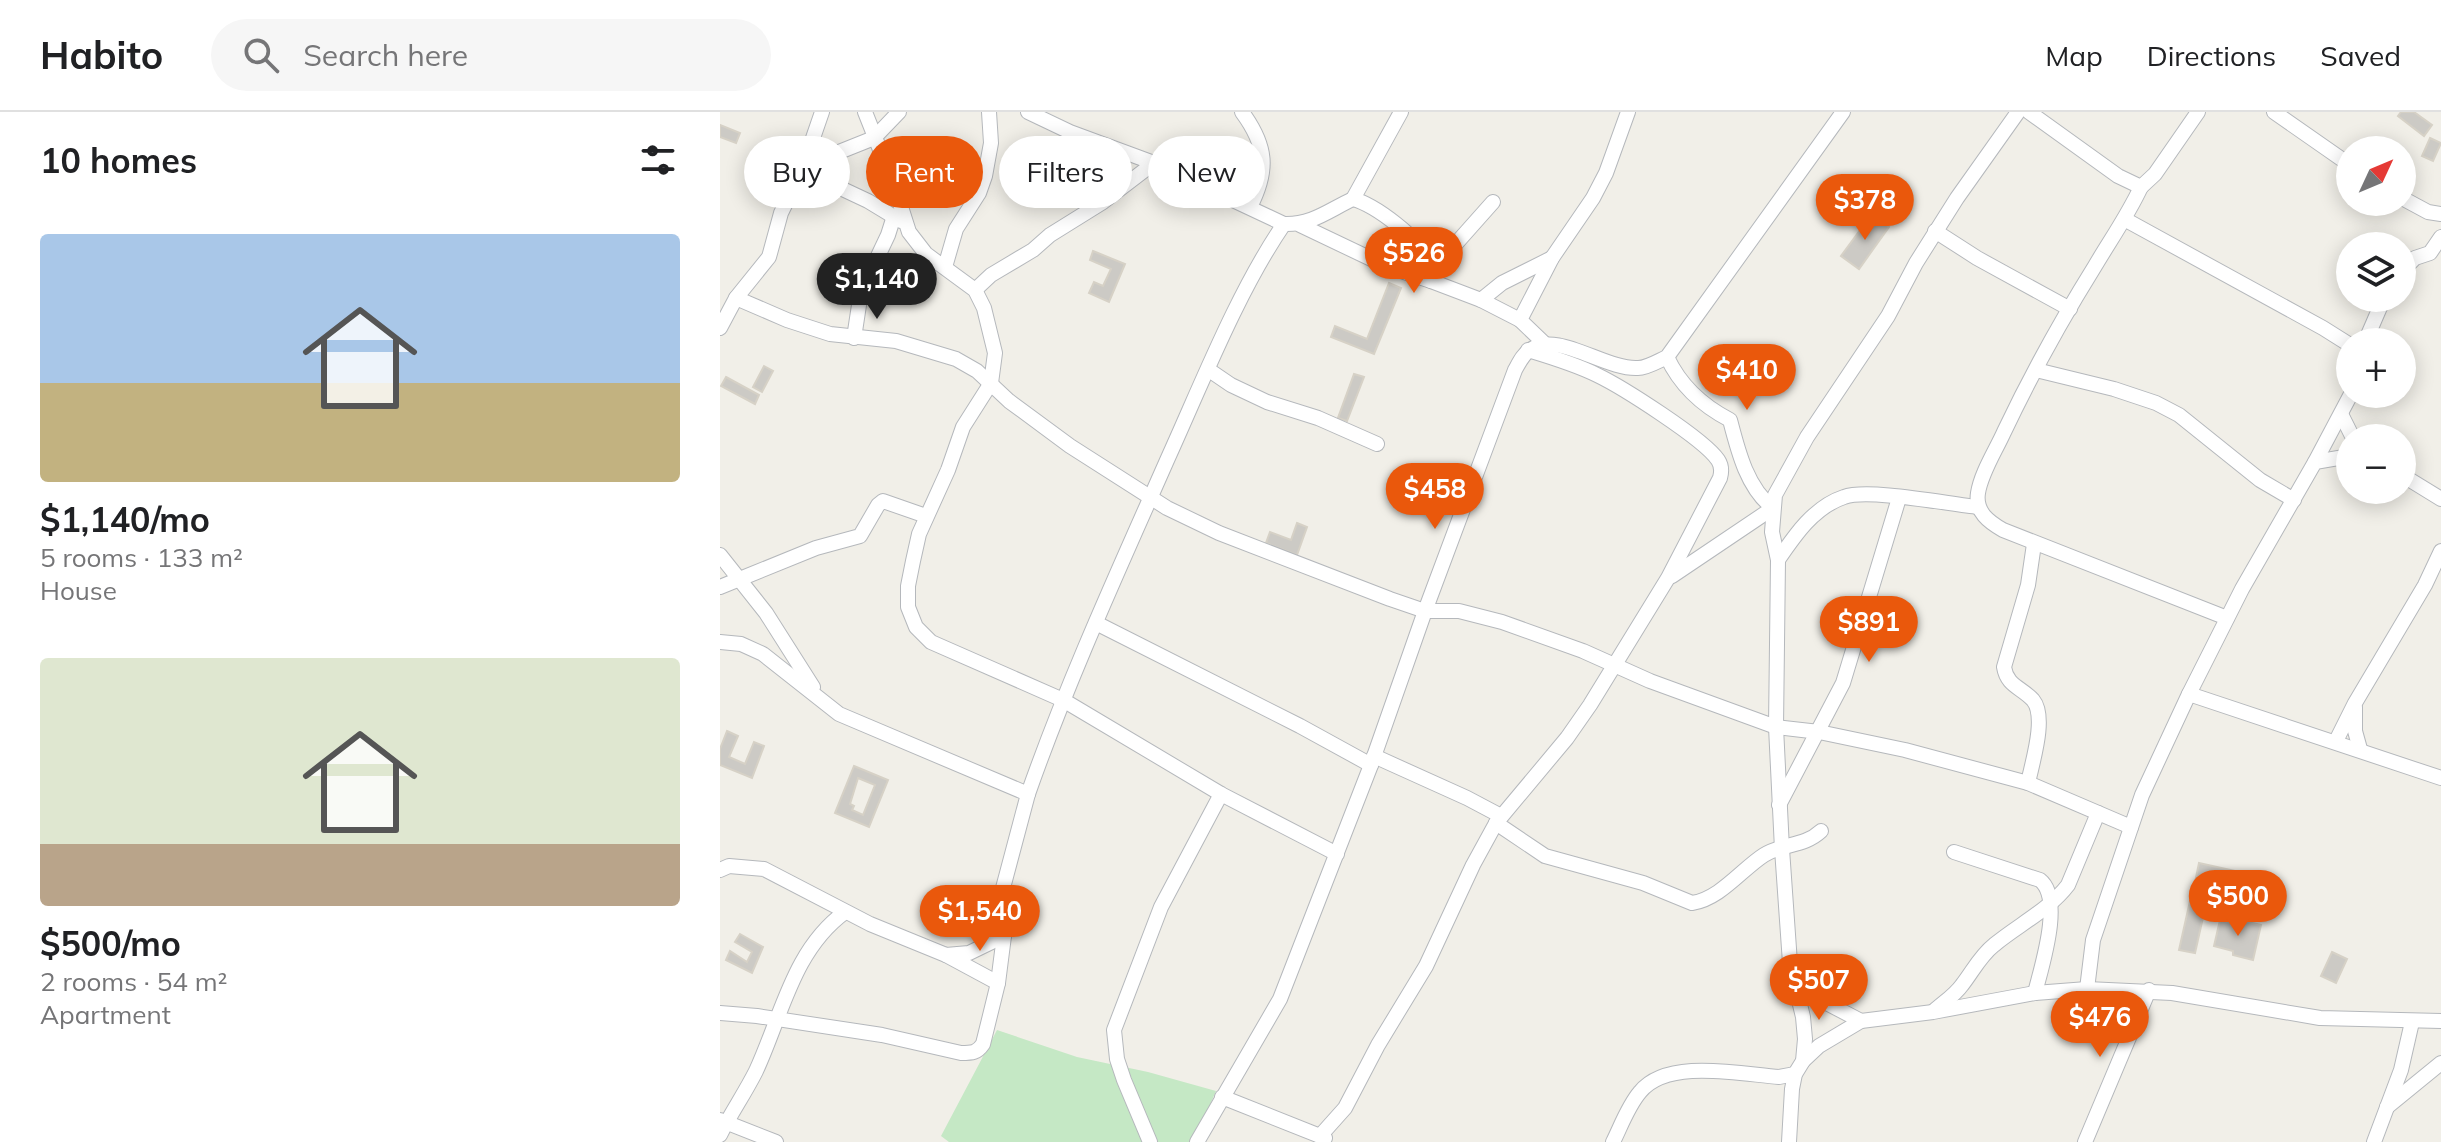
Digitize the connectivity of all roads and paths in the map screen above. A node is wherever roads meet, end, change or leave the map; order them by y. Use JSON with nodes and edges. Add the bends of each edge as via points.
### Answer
{"nodes":[{"id":1,"x":822,"y":112,"type":"edge"},
{"id":2,"x":865,"y":112,"type":"edge"},
{"id":3,"x":899,"y":112,"type":"edge"},
{"id":4,"x":989,"y":112,"type":"edge"},
{"id":5,"x":1028,"y":112,"type":"edge"},
{"id":6,"x":1242,"y":112,"type":"edge"},
{"id":7,"x":1401,"y":112,"type":"edge"},
{"id":8,"x":1628,"y":112,"type":"edge"},
{"id":9,"x":1843,"y":112,"type":"edge"},
{"id":10,"x":2018,"y":112,"type":"edge"},
{"id":11,"x":2029,"y":112,"type":"edge"},
{"id":12,"x":2198,"y":112,"type":"edge"},
{"id":13,"x":2274,"y":112,"type":"edge"},
{"id":14,"x":815,"y":136,"type":"edge"},
{"id":15,"x":873,"y":136,"type":"edge"},
{"id":16,"x":876,"y":136,"type":"edge"},
{"id":17,"x":1257,"y":136,"type":"edge"},
{"id":18,"x":2336,"y":155,"type":"edge"},
{"id":19,"x":1148,"y":161,"type":"edge"},
{"id":20,"x":1148,"y":168,"type":"edge"},
{"id":21,"x":2141,"y":187,"type":"junction"},
{"id":22,"x":850,"y":192,"type":"edge"},
{"id":23,"x":1353,"y":199,"type":"junction"},
{"id":24,"x":1493,"y":202,"type":"dead end"},
{"id":25,"x":2416,"y":206,"type":"edge"},
{"id":26,"x":784,"y":208,"type":"edge"},
{"id":27,"x":898,"y":208,"type":"edge"},
{"id":28,"x":1252,"y":208,"type":"edge"},
{"id":29,"x":2441,"y":214,"type":"edge"},
{"id":30,"x":900,"y":220,"type":"junction"},
{"id":31,"x":2126,"y":220,"type":"junction"},
{"id":32,"x":1292,"y":224,"type":"junction"},
{"id":33,"x":1935,"y":231,"type":"junction"},
{"id":34,"x":2441,"y":237,"type":"edge"},
{"id":35,"x":1552,"y":258,"type":"junction"},
{"id":36,"x":2416,"y":258,"type":"edge"},
{"id":37,"x":945,"y":267,"type":"junction"},
{"id":38,"x":1431,"y":281,"type":"junction"},
{"id":39,"x":975,"y":290,"type":"junction"},
{"id":40,"x":736,"y":298,"type":"junction"},
{"id":41,"x":1481,"y":300,"type":"junction"},
{"id":42,"x":2070,"y":309,"type":"junction"},
{"id":43,"x":1520,"y":320,"type":"junction"},
{"id":44,"x":720,"y":328,"type":"edge"},
{"id":45,"x":2336,"y":336,"type":"edge"},
{"id":46,"x":854,"y":338,"type":"junction"},
{"id":47,"x":1544,"y":343,"type":"junction"},
{"id":48,"x":1528,"y":350,"type":"junction"},
{"id":49,"x":1667,"y":357,"type":"junction"},
{"id":50,"x":1209,"y":370,"type":"junction"},
{"id":51,"x":2036,"y":370,"type":"junction"},
{"id":52,"x":991,"y":383,"type":"junction"},
{"id":53,"x":2344,"y":408,"type":"edge"},
{"id":54,"x":2341,"y":414,"type":"junction"},
{"id":55,"x":2346,"y":424,"type":"edge"},
{"id":56,"x":1377,"y":444,"type":"dead end"},
{"id":57,"x":2336,"y":458,"type":"edge"},
{"id":58,"x":2315,"y":462,"type":"junction"},
{"id":59,"x":2416,"y":484,"type":"edge"},
{"id":60,"x":1150,"y":498,"type":"junction"},
{"id":61,"x":1899,"y":498,"type":"junction"},
{"id":62,"x":2441,"y":499,"type":"edge"},
{"id":63,"x":2294,"y":500,"type":"junction"},
{"id":64,"x":1978,"y":507,"type":"junction"},
{"id":65,"x":1773,"y":508,"type":"junction"},
{"id":66,"x":926,"y":516,"type":"junction"},
{"id":67,"x":2034,"y":544,"type":"junction"},
{"id":68,"x":2441,"y":551,"type":"edge"},
{"id":69,"x":720,"y":555,"type":"edge"},
{"id":70,"x":1778,"y":560,"type":"junction"},
{"id":71,"x":1668,"y":578,"type":"junction"},
{"id":72,"x":738,"y":580,"type":"junction"},
{"id":73,"x":2425,"y":585,"type":"junction"},
{"id":74,"x":720,"y":587,"type":"edge"},
{"id":75,"x":2441,"y":592,"type":"edge"},
{"id":76,"x":1425,"y":611,"type":"junction"},
{"id":77,"x":2227,"y":618,"type":"junction"},
{"id":78,"x":1096,"y":623,"type":"junction"},
{"id":79,"x":720,"y":642,"type":"edge"},
{"id":80,"x":1614,"y":664,"type":"junction"},
{"id":81,"x":2189,"y":694,"type":"junction"},
{"id":82,"x":1063,"y":700,"type":"junction"},
{"id":83,"x":822,"y":701,"type":"junction"},
{"id":84,"x":2355,"y":703,"type":"junction"},
{"id":85,"x":1776,"y":727,"type":"junction"},
{"id":86,"x":1819,"y":732,"type":"junction"},
{"id":87,"x":2336,"y":741,"type":"junction"},
{"id":88,"x":2360,"y":749,"type":"junction"},
{"id":89,"x":1373,"y":760,"type":"junction"},
{"id":90,"x":2441,"y":778,"type":"edge"},
{"id":91,"x":2028,"y":783,"type":"junction"},
{"id":92,"x":1028,"y":794,"type":"junction"},
{"id":93,"x":1221,"y":794,"type":"junction"},
{"id":94,"x":1779,"y":805,"type":"junction"},
{"id":95,"x":2098,"y":813,"type":"junction"},
{"id":96,"x":1498,"y":820,"type":"junction"},
{"id":97,"x":2131,"y":827,"type":"junction"},
{"id":98,"x":1821,"y":831,"type":"dead end"},
{"id":99,"x":1782,"y":849,"type":"junction"},
{"id":100,"x":1954,"y":852,"type":"dead end"},
{"id":101,"x":1337,"y":854,"type":"junction"},
{"id":102,"x":720,"y":870,"type":"edge"},
{"id":103,"x":2050,"y":904,"type":"junction"},
{"id":104,"x":845,"y":912,"type":"junction"},
{"id":105,"x":1004,"y":936,"type":"junction"},
{"id":106,"x":946,"y":955,"type":"junction"},
{"id":107,"x":998,"y":983,"type":"junction"},
{"id":108,"x":1796,"y":987,"type":"junction"},
{"id":109,"x":2087,"y":989,"type":"junction"},
{"id":110,"x":2149,"y":990,"type":"junction"},
{"id":111,"x":2035,"y":993,"type":"junction"},
{"id":112,"x":1933,"y":1012,"type":"junction"},
{"id":113,"x":720,"y":1013,"type":"edge"},
{"id":114,"x":776,"y":1018,"type":"junction"},
{"id":115,"x":1861,"y":1021,"type":"junction"},
{"id":116,"x":2441,"y":1021,"type":"edge"},
{"id":117,"x":2412,"y":1022,"type":"junction"},
{"id":118,"x":2441,"y":1063,"type":"edge"},
{"id":119,"x":1799,"y":1068,"type":"junction"},
{"id":120,"x":1222,"y":1097,"type":"junction"},
{"id":121,"x":2387,"y":1108,"type":"junction"},
{"id":122,"x":722,"y":1126,"type":"edge"},
{"id":123,"x":1328,"y":1140,"type":"edge"},
{"id":124,"x":776,"y":1142,"type":"edge"},
{"id":125,"x":1150,"y":1142,"type":"edge"},
{"id":126,"x":1197,"y":1142,"type":"edge"},
{"id":127,"x":1613,"y":1142,"type":"edge"},
{"id":128,"x":1789,"y":1142,"type":"edge"},
{"id":129,"x":2085,"y":1142,"type":"edge"},
{"id":130,"x":2374,"y":1142,"type":"edge"}],
"edges":[{"from":1,"to":14,"type":"street"},
{"from":2,"to":15,"type":"street"},
{"from":3,"to":16,"type":"street"},
{"from":4,"to":37,"type":"street","via":[[985,176],[956,229]]},
{"from":5,"to":19,"type":"street"},
{"from":6,"to":17,"type":"street"},
{"from":7,"to":23,"type":"street"},
{"from":8,"to":35,"type":"street","via":[[1593,198]]},
{"from":9,"to":49,"type":"street"},
{"from":10,"to":33,"type":"street"},
{"from":11,"to":21,"type":"street"},
{"from":12,"to":21,"type":"street"},
{"from":13,"to":18,"type":"street"},
{"from":20,"to":39,"type":"street"},
{"from":21,"to":31,"type":"street"},
{"from":22,"to":30,"type":"street"},
{"from":23,"to":32,"type":"street","via":[[1318,219]]},
{"from":23,"to":38,"type":"street","via":[[1392,219],[1427,258]]},
{"from":24,"to":38,"type":"street"},
{"from":25,"to":29,"type":"street"},
{"from":26,"to":40,"type":"street","via":[[769,257]]},
{"from":27,"to":30,"type":"street"},
{"from":28,"to":32,"type":"street"},
{"from":30,"to":37,"type":"street","via":[[918,246]]},
{"from":30,"to":46,"type":"street","via":[[861,292]]},
{"from":31,"to":42,"type":"street"},
{"from":31,"to":45,"type":"street"},
{"from":32,"to":38,"type":"street"},
{"from":32,"to":50,"type":"street","via":[[1255,274]]},
{"from":33,"to":42,"type":"street"},
{"from":33,"to":65,"type":"street","via":[[1888,316],[1807,437]]},
{"from":34,"to":36,"type":"street","via":[[2430,253]]},
{"from":35,"to":41,"type":"street"},
{"from":35,"to":43,"type":"street"},
{"from":37,"to":39,"type":"street"},
{"from":38,"to":41,"type":"street"},
{"from":39,"to":52,"type":"street","via":[[995,353]]},
{"from":40,"to":44,"type":"street"},
{"from":40,"to":46,"type":"street","via":[[787,320]]},
{"from":41,"to":43,"type":"street"},
{"from":42,"to":51,"type":"street"},
{"from":43,"to":47,"type":"street"},
{"from":46,"to":52,"type":"street","via":[[896,341],[945,354]]},
{"from":47,"to":48,"type":"street"},
{"from":47,"to":49,"type":"street","via":[[1640,369]]},
{"from":48,"to":71,"type":"street","via":[[1614,385],[1718,461],[1720,478]]},
{"from":48,"to":76,"type":"street","via":[[1501,403]]},
{"from":49,"to":65,"type":"street","via":[[1674,373],[1710,410],[1730,420],[1742,463]]},
{"from":50,"to":56,"type":"street","via":[[1267,402]]},
{"from":50,"to":60,"type":"street"},
{"from":51,"to":63,"type":"street","via":[[2156,403]]},
{"from":51,"to":64,"type":"street","via":[[1985,474]]},
{"from":52,"to":60,"type":"street","via":[[1040,425]]},
{"from":52,"to":66,"type":"street","via":[[963,427]]},
{"from":53,"to":54,"type":"street"},
{"from":54,"to":55,"type":"street"},
{"from":54,"to":58,"type":"street"},
{"from":57,"to":58,"type":"street"},
{"from":58,"to":63,"type":"street"},
{"from":59,"to":62,"type":"street"},
{"from":60,"to":76,"type":"street","via":[[1219,533]]},
{"from":60,"to":78,"type":"street"},
{"from":61,"to":64,"type":"street"},
{"from":61,"to":70,"type":"street","via":[[1866,492],[1843,497],[1798,529]]},
{"from":61,"to":86,"type":"street","via":[[1851,660]]},
{"from":63,"to":77,"type":"street"},
{"from":64,"to":67,"type":"street","via":[[1988,522]]},
{"from":65,"to":70,"type":"street"},
{"from":65,"to":71,"type":"street"},
{"from":66,"to":72,"type":"street","via":[[883,501],[860,536]]},
{"from":66,"to":82,"type":"street","via":[[908,586],[908,607],[916,627],[931,642]]},
{"from":67,"to":77,"type":"street"},
{"from":67,"to":91,"type":"street","via":[[2004,667],[2005,677],[2039,712]]},
{"from":68,"to":73,"type":"street"},
{"from":69,"to":72,"type":"street"},
{"from":70,"to":85,"type":"street"},
{"from":71,"to":80,"type":"street"},
{"from":72,"to":74,"type":"street"},
{"from":72,"to":83,"type":"street","via":[[766,613]]},
{"from":73,"to":75,"type":"street"},
{"from":73,"to":84,"type":"street"},
{"from":76,"to":80,"type":"street","via":[[1479,615]]},
{"from":76,"to":89,"type":"street"},
{"from":77,"to":81,"type":"street"},
{"from":78,"to":82,"type":"street"},
{"from":78,"to":89,"type":"street"},
{"from":79,"to":83,"type":"street","via":[[763,654]]},
{"from":80,"to":85,"type":"street"},
{"from":80,"to":96,"type":"street","via":[[1567,738]]},
{"from":81,"to":87,"type":"street"},
{"from":81,"to":97,"type":"street"},
{"from":82,"to":92,"type":"street"},
{"from":82,"to":93,"type":"street"},
{"from":83,"to":92,"type":"street","via":[[887,736]]},
{"from":84,"to":87,"type":"street"},
{"from":84,"to":88,"type":"street"},
{"from":85,"to":86,"type":"street"},
{"from":85,"to":94,"type":"street"},
{"from":86,"to":91,"type":"street"},
{"from":86,"to":94,"type":"street"},
{"from":87,"to":88,"type":"street"},
{"from":88,"to":90,"type":"street"},
{"from":89,"to":96,"type":"street","via":[[1467,798]]},
{"from":89,"to":101,"type":"street"},
{"from":91,"to":95,"type":"street"},
{"from":92,"to":105,"type":"street","via":[[1003,888]]},
{"from":93,"to":101,"type":"street"},
{"from":93,"to":125,"type":"street","via":[[1161,907],[1114,1030],[1117,1059]]},
{"from":94,"to":99,"type":"street"},
{"from":95,"to":97,"type":"street"},
{"from":95,"to":103,"type":"street","via":[[2068,885]]},
{"from":96,"to":99,"type":"street","via":[[1545,856],[1643,883],[1692,903],[1712,895],[1769,852]]},
{"from":96,"to":123,"type":"street","via":[[1426,966]]},
{"from":97,"to":109,"type":"street","via":[[2093,940]]},
{"from":98,"to":99,"type":"street"},
{"from":99,"to":108,"type":"street"},
{"from":100,"to":103,"type":"street","via":[[2040,880]]},
{"from":101,"to":120,"type":"street","via":[[1280,999]]},
{"from":102,"to":104,"type":"street","via":[[764,869]]},
{"from":103,"to":111,"type":"street"},
{"from":103,"to":112,"type":"street","via":[[1982,955],[1959,989]]},
{"from":104,"to":106,"type":"street"},
{"from":104,"to":114,"type":"street","via":[[814,940]]},
{"from":105,"to":106,"type":"street","via":[[969,953]]},
{"from":105,"to":107,"type":"street"},
{"from":106,"to":107,"type":"street"},
{"from":107,"to":114,"type":"street","via":[[983,1044],[973,1053]]},
{"from":108,"to":115,"type":"street"},
{"from":108,"to":119,"type":"street","via":[[1805,1039]]},
{"from":109,"to":110,"type":"street"},
{"from":109,"to":111,"type":"street"},
{"from":110,"to":117,"type":"street","via":[[2320,1018]]},
{"from":110,"to":129,"type":"street"},
{"from":111,"to":112,"type":"street"},
{"from":112,"to":115,"type":"street"},
{"from":113,"to":114,"type":"street"},
{"from":114,"to":122,"type":"street","via":[[755,1073]]},
{"from":115,"to":119,"type":"street","via":[[1819,1046]]},
{"from":116,"to":117,"type":"street"},
{"from":117,"to":121,"type":"street"},
{"from":118,"to":121,"type":"street"},
{"from":119,"to":127,"type":"street","via":[[1779,1077],[1677,1071],[1656,1078],[1640,1091]]},
{"from":119,"to":128,"type":"street"},
{"from":120,"to":123,"type":"street"},
{"from":120,"to":126,"type":"street"},
{"from":121,"to":130,"type":"street"},
{"from":122,"to":124,"type":"street"}]}
